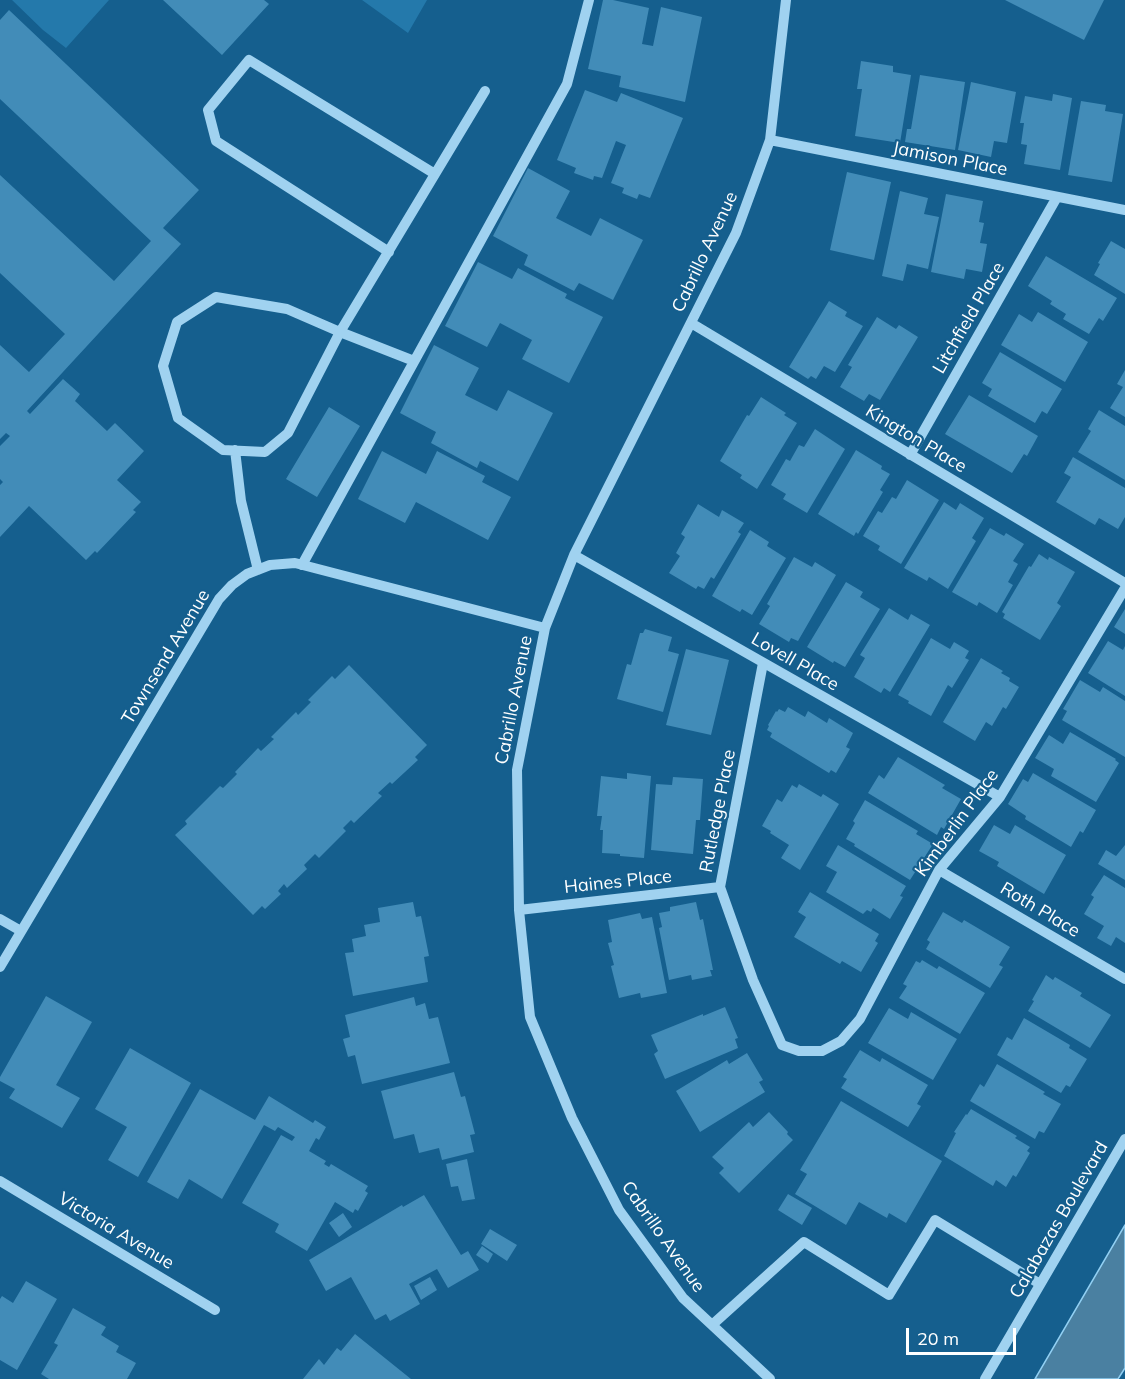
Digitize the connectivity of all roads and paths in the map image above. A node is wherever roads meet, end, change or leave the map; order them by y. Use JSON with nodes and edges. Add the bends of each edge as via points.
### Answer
{"nodes":[{"id":1,"x":589,"y":0,"type":"edge"},
{"id":2,"x":786,"y":0,"type":"edge"},
{"id":3,"x":485,"y":91,"type":"dead end"},
{"id":4,"x":770,"y":140,"type":"junction"},
{"id":5,"x":435,"y":174,"type":"junction"},
{"id":6,"x":1057,"y":197,"type":"junction"},
{"id":7,"x":1125,"y":210,"type":"edge"},
{"id":8,"x":389,"y":252,"type":"junction"},
{"id":9,"x":691,"y":323,"type":"junction"},
{"id":10,"x":340,"y":332,"type":"junction"},
{"id":11,"x":414,"y":360,"type":"junction"},
{"id":12,"x":235,"y":450,"type":"junction"},
{"id":13,"x":910,"y":455,"type":"junction"},
{"id":14,"x":574,"y":555,"type":"junction"},
{"id":15,"x":302,"y":565,"type":"junction"},
{"id":16,"x":258,"y":570,"type":"junction"},
{"id":17,"x":1125,"y":583,"type":"edge"},
{"id":18,"x":1125,"y":588,"type":"edge"},
{"id":19,"x":545,"y":628,"type":"junction"},
{"id":20,"x":763,"y":663,"type":"junction"},
{"id":21,"x":1000,"y":797,"type":"junction"},
{"id":22,"x":939,"y":870,"type":"junction"},
{"id":23,"x":720,"y":887,"type":"junction"},
{"id":24,"x":519,"y":910,"type":"junction"},
{"id":25,"x":0,"y":918,"type":"edge"},
{"id":26,"x":21,"y":931,"type":"junction"},
{"id":27,"x":0,"y":967,"type":"edge"},
{"id":28,"x":1125,"y":980,"type":"edge"},
{"id":29,"x":799,"y":1051,"type":"joint"},
{"id":30,"x":1125,"y":1139,"type":"edge"},
{"id":31,"x":0,"y":1181,"type":"edge"},
{"id":32,"x":1040,"y":1284,"type":"junction"},
{"id":33,"x":215,"y":1310,"type":"dead end"},
{"id":34,"x":712,"y":1325,"type":"junction"},
{"id":35,"x":770,"y":1379,"type":"edge"},
{"id":36,"x":984,"y":1379,"type":"edge"}],
"edges":[{"from":1,"to":11,"type":"street","via":[[567,84]]},
{"from":2,"to":4,"type":"street","name":"Cabrillo Avenue"},
{"from":3,"to":5,"type":"street"},
{"from":4,"to":6,"type":"street","name":"Jamison Place"},
{"from":4,"to":9,"type":"street","name":"Cabrillo Avenue","via":[[736,233]]},
{"from":5,"to":8,"type":"street"},
{"from":5,"to":8,"type":"street","via":[[249,60],[208,110],[216,141]]},
{"from":6,"to":7,"type":"street","name":"Jamison Place"},
{"from":6,"to":13,"type":"street","name":"Litchfield Place"},
{"from":8,"to":10,"type":"street"},
{"from":9,"to":13,"type":"street","name":"Kington Place"},
{"from":9,"to":14,"type":"street","name":"Cabrillo Avenue"},
{"from":10,"to":11,"type":"street"},
{"from":10,"to":12,"type":"street","via":[[288,433],[265,453]]},
{"from":10,"to":12,"type":"street","via":[[287,309],[216,297],[177,322],[163,366],[178,417],[223,450]]},
{"from":11,"to":15,"type":"street"},
{"from":12,"to":16,"type":"street","via":[[241,501]]},
{"from":13,"to":17,"type":"street","name":"Kington Place"},
{"from":14,"to":19,"type":"street","name":"Cabrillo Avenue"},
{"from":14,"to":20,"type":"street","name":"Lovell Place"},
{"from":15,"to":16,"type":"street","name":"Townsend Avenue","via":[[270,565]]},
{"from":15,"to":19,"type":"street","name":"Townsend Avenue"},
{"from":16,"to":26,"type":"street","name":"Townsend Avenue","via":[[232,585],[219,599]]},
{"from":18,"to":21,"type":"street","name":"Kimberlin Place"},
{"from":19,"to":24,"type":"street","name":"Cabrillo Avenue","via":[[517,770]]},
{"from":20,"to":21,"type":"street","name":"Lovell Place"},
{"from":20,"to":23,"type":"street","name":"Rutledge Place"},
{"from":21,"to":22,"type":"street","name":"Kimberlin Place"},
{"from":22,"to":28,"type":"street","name":"Roth Place"},
{"from":22,"to":29,"type":"street","name":"Kimberlin Place","via":[[860,1019],[841,1041],[822,1051]]},
{"from":23,"to":24,"type":"street","name":"Haines Place"},
{"from":23,"to":29,"type":"street","name":"Rutledge Place","via":[[753,980],[782,1045]]},
{"from":24,"to":34,"type":"street","name":"Cabrillo Avenue","via":[[530,1017],[572,1118],[619,1210],[683,1298]]},
{"from":25,"to":26,"type":"street"},
{"from":26,"to":27,"type":"street","name":"Townsend Avenue"},
{"from":30,"to":32,"type":"street","name":"Calabazas Boulevard"},
{"from":31,"to":33,"type":"street","name":"Victoria Avenue"},
{"from":32,"to":34,"type":"street","via":[[935,1220],[889,1295],[804,1242]]},
{"from":32,"to":36,"type":"street","name":"Calabazas Boulevard"},
{"from":34,"to":35,"type":"street","name":"Cabrillo Avenue"}]}
